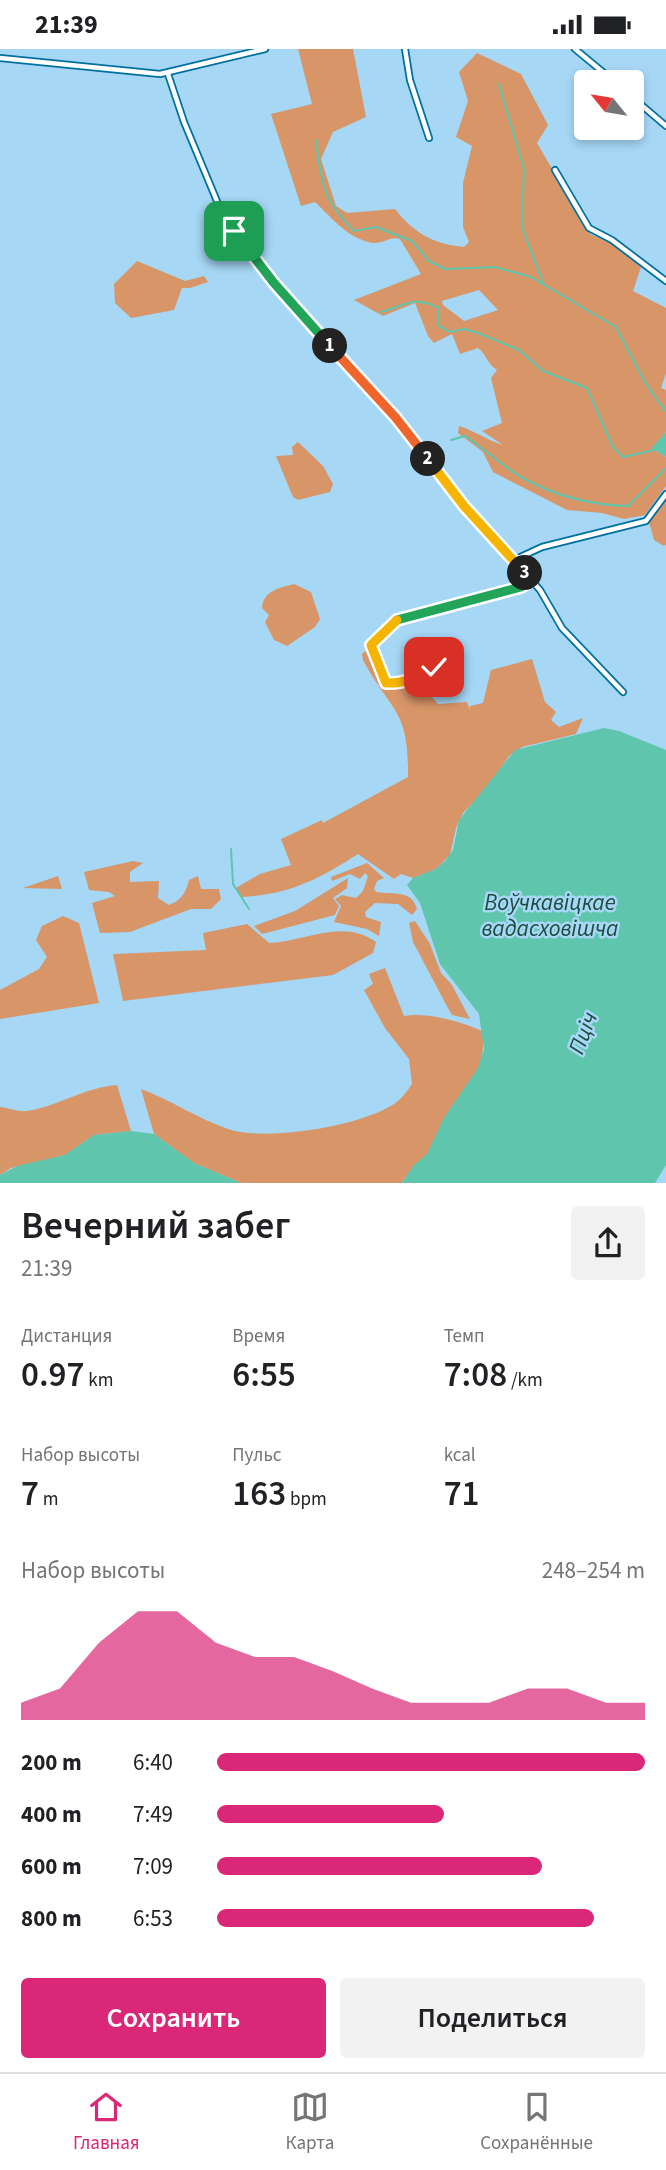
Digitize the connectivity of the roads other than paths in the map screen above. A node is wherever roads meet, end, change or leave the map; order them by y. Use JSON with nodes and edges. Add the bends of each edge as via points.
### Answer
{"nodes":[{"id":1,"x":265,"y":49,"type":"edge"},
{"id":2,"x":405,"y":49,"type":"edge"},
{"id":3,"x":575,"y":49,"type":"edge"},
{"id":4,"x":0,"y":58,"type":"edge"},
{"id":5,"x":600,"y":70,"type":"edge"},
{"id":6,"x":168,"y":74,"type":"junction"},
{"id":7,"x":644,"y":107,"type":"edge"},
{"id":8,"x":666,"y":126,"type":"edge"},
{"id":9,"x":429,"y":138,"type":"dead end"},
{"id":10,"x":555,"y":170,"type":"dead end"},
{"id":11,"x":666,"y":281,"type":"edge"},
{"id":12,"x":666,"y":494,"type":"edge"},
{"id":13,"x":514,"y":560,"type":"junction"},
{"id":14,"x":531,"y":581,"type":"junction"},
{"id":15,"x":457,"y":660,"type":"dead end"},
{"id":16,"x":623,"y":692,"type":"dead end"}],
"edges":[{"from":1,"to":6,"type":"street"},
{"from":2,"to":9,"type":"street"},
{"from":3,"to":5,"type":"street"},
{"from":4,"to":6,"type":"street"},
{"from":6,"to":13,"type":"street","via":[[219,206],[234,231]]},
{"from":7,"to":8,"type":"street"},
{"from":10,"to":11,"type":"street","via":[[589,228]]},
{"from":12,"to":13,"type":"street","via":[[646,521],[542,547]]},
{"from":13,"to":14,"type":"street"},
{"from":14,"to":15,"type":"street","via":[[399,618],[371,645],[386,683]]},
{"from":14,"to":16,"type":"street","via":[[562,628]]}]}
